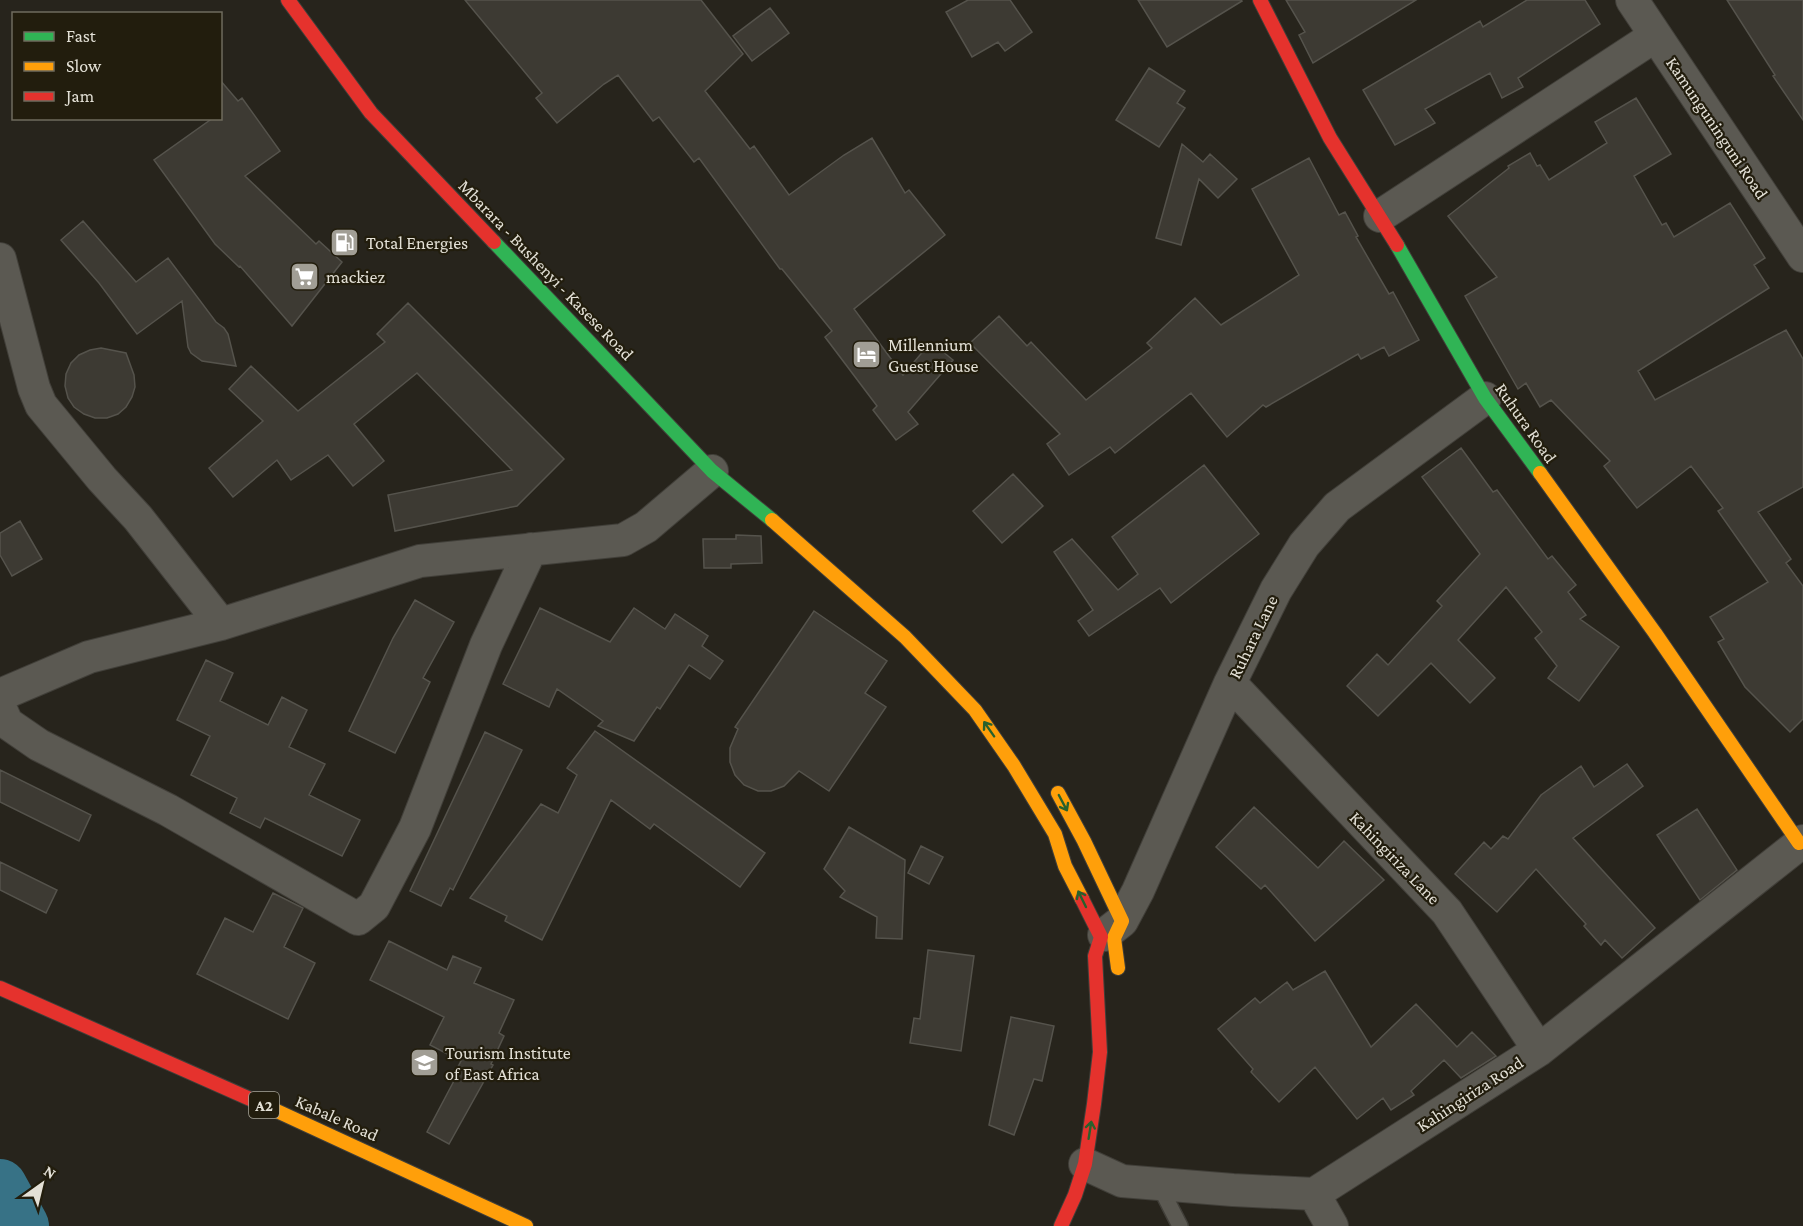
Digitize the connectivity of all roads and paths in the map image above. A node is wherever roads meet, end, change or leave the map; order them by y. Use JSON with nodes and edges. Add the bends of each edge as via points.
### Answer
{"nodes":[{"id":1,"x":288,"y":0,"type":"edge"},
{"id":2,"x":1260,"y":0,"type":"edge"},
{"id":3,"x":1632,"y":0,"type":"edge"},
{"id":4,"x":1655,"y":36,"type":"junction"},
{"id":5,"x":1380,"y":216,"type":"junction"},
{"id":6,"x":1803,"y":255,"type":"edge"},
{"id":7,"x":0,"y":259,"type":"edge"},
{"id":8,"x":1485,"y":398,"type":"junction"},
{"id":9,"x":712,"y":471,"type":"junction"},
{"id":10,"x":801,"y":544,"type":"junction"},
{"id":11,"x":531,"y":549,"type":"junction"},
{"id":12,"x":909,"y":622,"type":"dead end"},
{"id":13,"x":221,"y":624,"type":"junction"},
{"id":14,"x":1230,"y":683,"type":"junction"},
{"id":15,"x":0,"y":695,"type":"edge"},
{"id":16,"x":0,"y":707,"type":"edge"},
{"id":17,"x":1052,"y":784,"type":"dead end"},
{"id":18,"x":1801,"y":842,"type":"edge"},
{"id":19,"x":1111,"y":929,"type":"junction"},
{"id":20,"x":1119,"y":983,"type":"dead end"},
{"id":21,"x":0,"y":988,"type":"edge"},
{"id":22,"x":1539,"y":1050,"type":"junction"},
{"id":23,"x":1096,"y":1169,"type":"junction"},
{"id":24,"x":1159,"y":1185,"type":"junction"},
{"id":25,"x":1314,"y":1194,"type":"junction"},
{"id":26,"x":526,"y":1226,"type":"edge"},
{"id":27,"x":1061,"y":1226,"type":"edge"},
{"id":28,"x":1180,"y":1226,"type":"edge"},
{"id":29,"x":1332,"y":1226,"type":"edge"}],
"edges":[{"from":1,"to":9,"type":"main road","name":"Mbarara - Bushenyi - Kasese Road","via":[[371,112]]},
{"from":2,"to":5,"type":"main road","name":"Ruhura Road","via":[[1330,138]]},
{"from":3,"to":4,"type":"street","name":"Kamunguninguni Road"},
{"from":4,"to":5,"type":"street"},
{"from":4,"to":6,"type":"street","name":"Kamunguninguni Road"},
{"from":5,"to":8,"type":"main road","name":"Ruhura Road"},
{"from":7,"to":13,"type":"street","via":[[41,405],[138,518]]},
{"from":8,"to":14,"type":"street","name":"Ruhara Lane","via":[[1337,507],[1304,545],[1276,590]]},
{"from":8,"to":18,"type":"main road","name":"Ruhura Road"},
{"from":9,"to":10,"type":"main road","name":"Mbarara - Bushenyi - Kasese Road"},
{"from":9,"to":11,"type":"street","via":[[646,527],[623,540]]},
{"from":10,"to":12,"type":"main road","name":"Mbarara - Bushenyi - Kasese Road"},
{"from":19,"to":10,"type":"main road","name":"Mbarara - Bushenyi - Kasese Road","one_way":true,"via":[[1065,866],[1055,834],[975,710],[905,637]]},
{"from":11,"to":13,"type":"street","via":[[420,561]]},
{"from":11,"to":16,"type":"street","via":[[486,645],[415,828],[374,906],[358,919],[168,810],[39,745],[7,723]]},
{"from":13,"to":15,"type":"street","via":[[89,657]]},
{"from":14,"to":19,"type":"street","name":"Ruhara Lane","via":[[1138,891]]},
{"from":14,"to":22,"type":"street","name":"Kahingiriza Lane","via":[[1447,912]]},
{"from":17,"to":19,"type":"main road","one_way":true,"via":[[1084,841]]},
{"from":18,"to":22,"type":"street","name":"Kahingiriza Road"},
{"from":19,"to":20,"type":"main road"},
{"from":23,"to":19,"type":"main road","one_way":true,"via":[[1094,1104],[1100,1053],[1095,956]]},
{"from":21,"to":26,"type":"main road","name":"Kabale Road","number":"A2"},
{"from":22,"to":25,"type":"street","name":"Kahingiriza Road"},
{"from":23,"to":24,"type":"street","via":[[1122,1181]]},
{"from":23,"to":27,"type":"main road","via":[[1075,1195]]},
{"from":24,"to":25,"type":"street"},
{"from":24,"to":28,"type":"lane"},
{"from":25,"to":29,"type":"street"}]}
